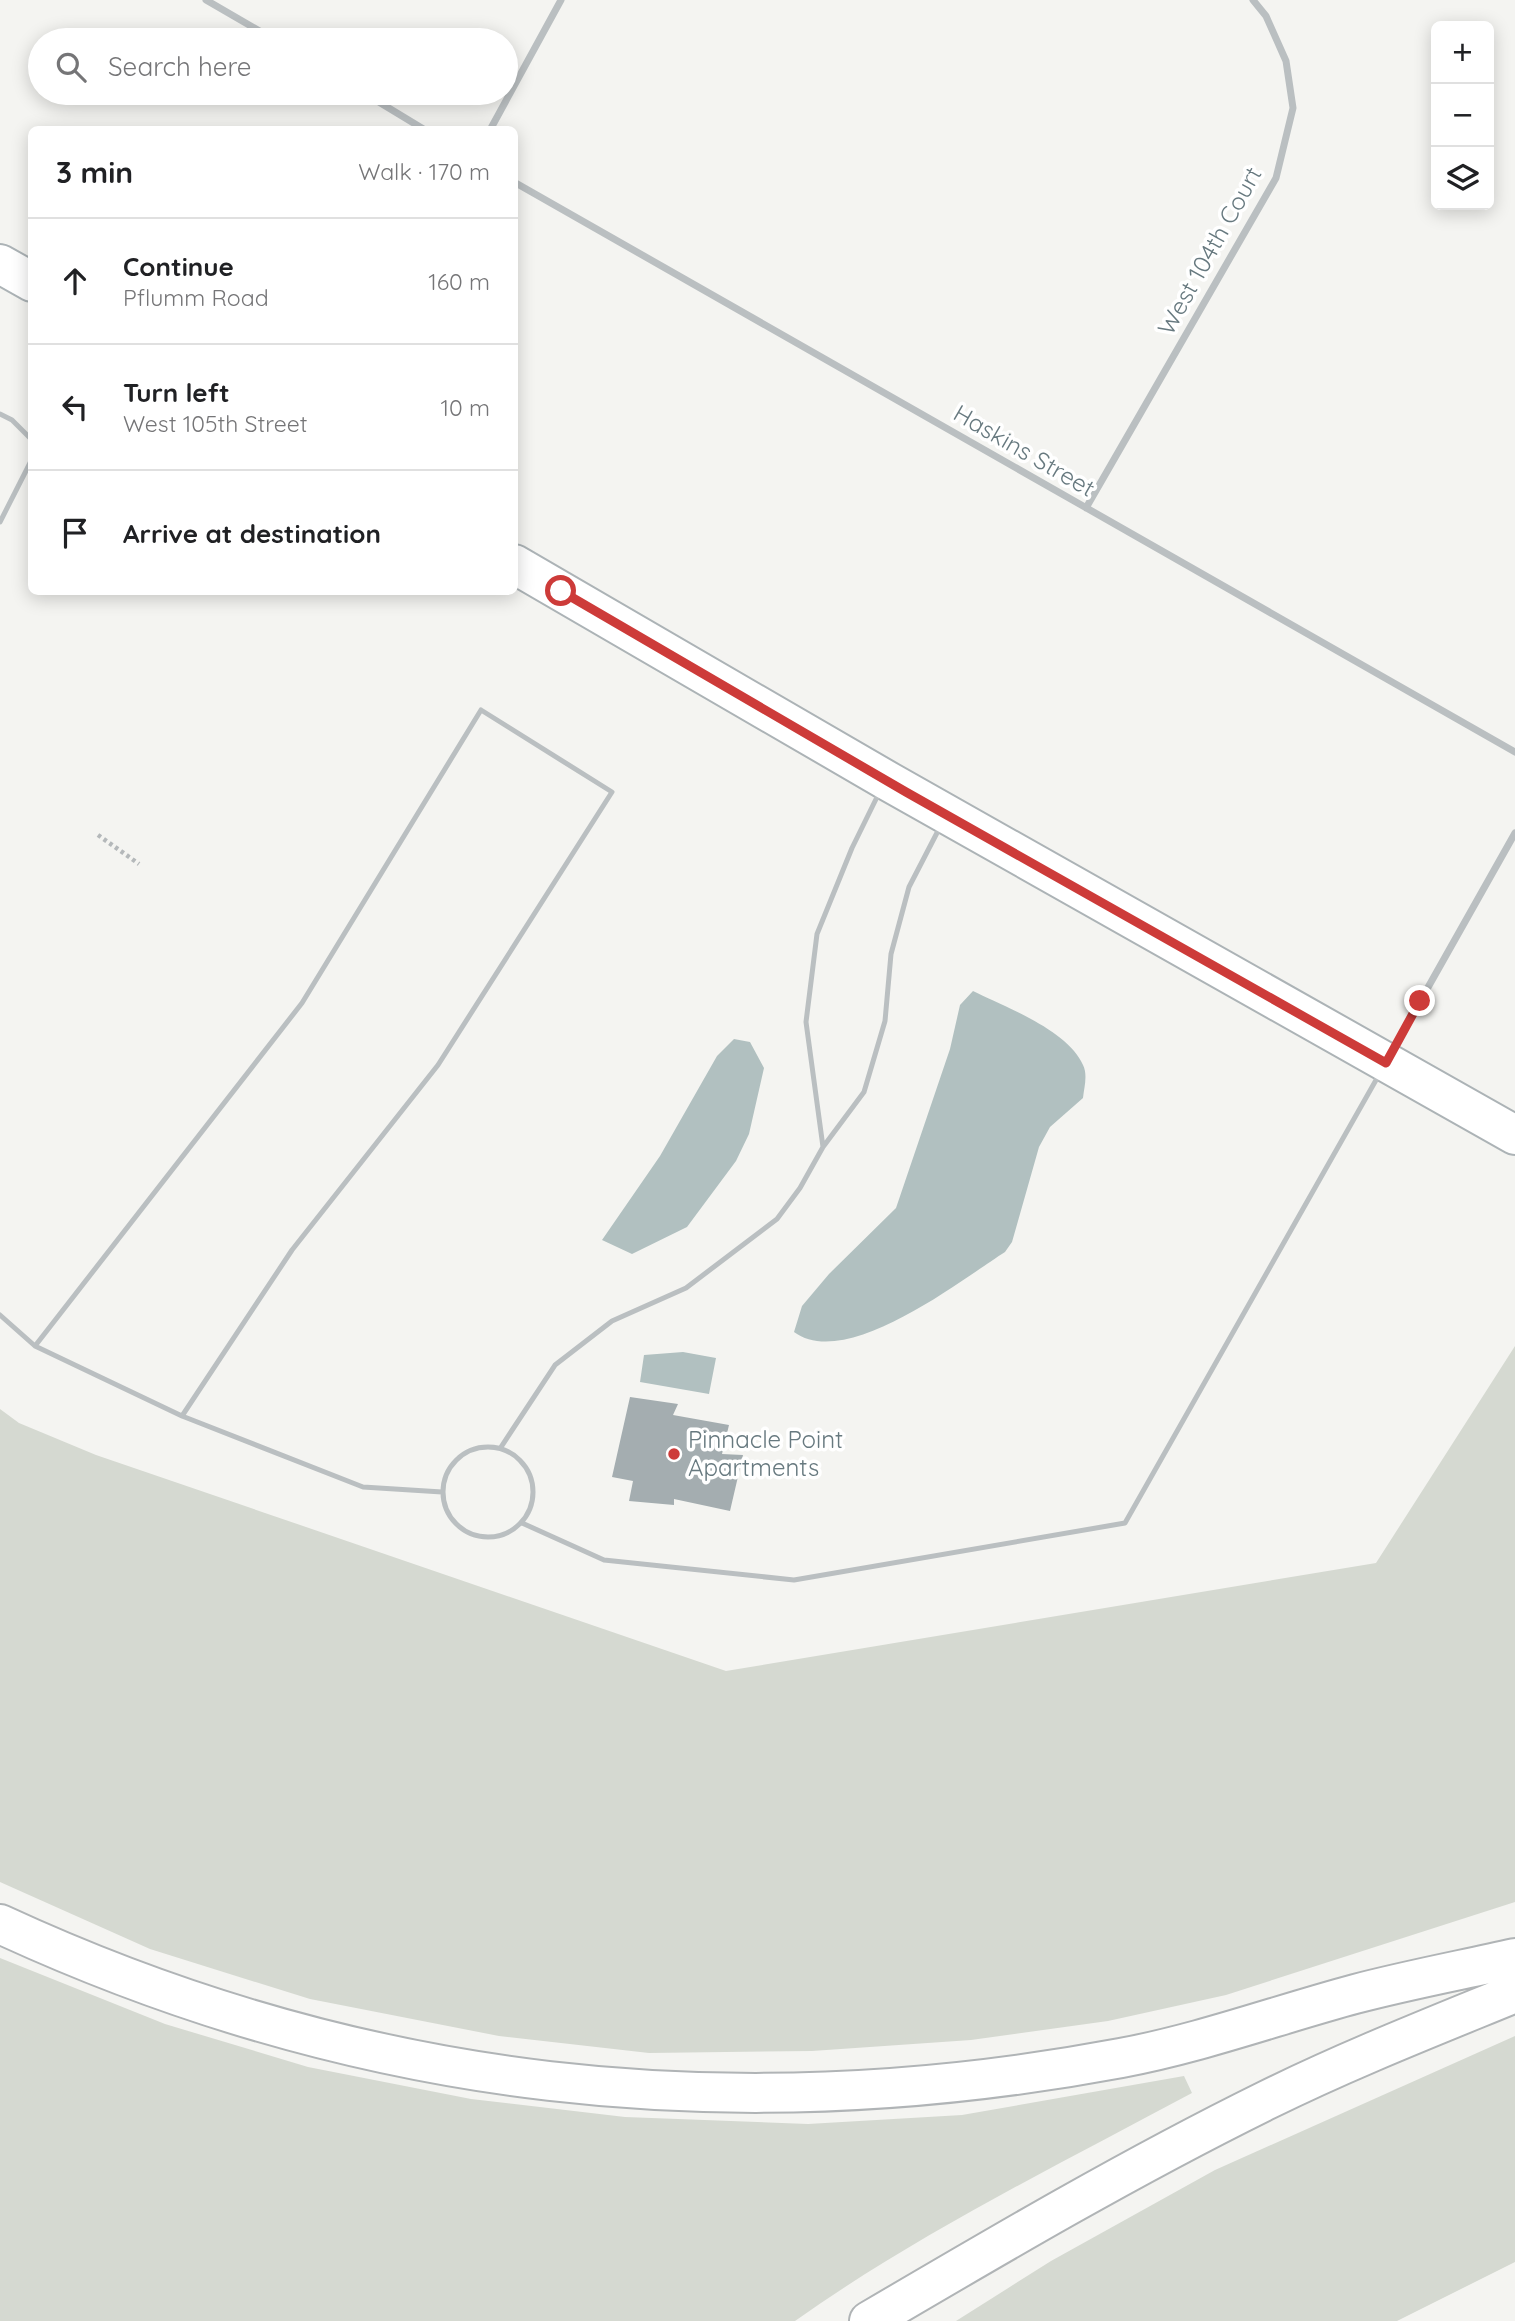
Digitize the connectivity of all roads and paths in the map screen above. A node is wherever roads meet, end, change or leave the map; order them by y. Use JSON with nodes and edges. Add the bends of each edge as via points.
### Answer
{"nodes":[{"id":1,"x":206,"y":0,"type":"edge"},
{"id":2,"x":561,"y":0,"type":"edge"},
{"id":3,"x":1252,"y":0,"type":"edge"},
{"id":4,"x":254,"y":28,"type":"edge"},
{"id":5,"x":518,"y":79,"type":"edge"},
{"id":6,"x":384,"y":105,"type":"edge"},
{"id":7,"x":504,"y":105,"type":"edge"},
{"id":8,"x":418,"y":126,"type":"edge"},
{"id":9,"x":492,"y":126,"type":"edge"},
{"id":10,"x":518,"y":184,"type":"edge"},
{"id":11,"x":0,"y":264,"type":"edge"},
{"id":12,"x":28,"y":280,"type":"edge"},
{"id":13,"x":0,"y":414,"type":"edge"},
{"id":14,"x":28,"y":436,"type":"edge"},
{"id":15,"x":28,"y":467,"type":"edge"},
{"id":16,"x":1086,"y":508,"type":"junction"},
{"id":17,"x":0,"y":522,"type":"edge"},
{"id":18,"x":518,"y":566,"type":"edge"},
{"id":19,"x":1515,"y":752,"type":"edge"},
{"id":20,"x":886,"y":780,"type":"junction"},
{"id":21,"x":946,"y":815,"type":"junction"},
{"id":22,"x":1515,"y":833,"type":"edge"},
{"id":23,"x":98,"y":835,"type":"dead end"},
{"id":24,"x":139,"y":864,"type":"dead end"},
{"id":25,"x":1386,"y":1063,"type":"junction"},
{"id":26,"x":1515,"y":1136,"type":"edge"},
{"id":27,"x":823,"y":1147,"type":"junction"},
{"id":28,"x":0,"y":1315,"type":"edge"},
{"id":29,"x":35,"y":1346,"type":"junction"},
{"id":30,"x":182,"y":1416,"type":"junction"},
{"id":31,"x":501,"y":1447,"type":"junction"},
{"id":32,"x":442,"y":1492,"type":"junction"},
{"id":33,"x":522,"y":1523,"type":"junction"},
{"id":34,"x":0,"y":1924,"type":"edge"},
{"id":35,"x":1515,"y":1958,"type":"edge"},
{"id":36,"x":1515,"y":1993,"type":"edge"},
{"id":37,"x":869,"y":2321,"type":"edge"}],
"edges":[{"from":1,"to":4,"type":"street"},
{"from":2,"to":5,"type":"street"},
{"from":3,"to":16,"type":"street","name":"West 104th Court","via":[[1266,16],[1286,61],[1293,108],[1276,178]]},
{"from":6,"to":8,"type":"street"},
{"from":7,"to":9,"type":"street"},
{"from":10,"to":16,"type":"street","name":"Haskins Street"},
{"from":11,"to":12,"type":"main road"},
{"from":13,"to":14,"type":"lane"},
{"from":15,"to":17,"type":"lane"},
{"from":16,"to":19,"type":"street","name":"Haskins Street"},
{"from":18,"to":20,"type":"main road"},
{"from":20,"to":21,"type":"main road"},
{"from":20,"to":27,"type":"lane","via":[[817,934],[806,1022]]},
{"from":21,"to":25,"type":"main road"},
{"from":21,"to":27,"type":"lane","via":[[909,887],[891,954],[885,1021],[864,1092]]},
{"from":22,"to":25,"type":"street"},
{"from":23,"to":24,"type":"path"},
{"from":25,"to":26,"type":"main road"},
{"from":25,"to":33,"type":"lane","via":[[1125,1523],[794,1580],[604,1560]]},
{"from":27,"to":31,"type":"lane","via":[[776,1219],[686,1288],[612,1321],[555,1365]]},
{"from":28,"to":29,"type":"lane"},
{"from":29,"to":30,"type":"lane"},
{"from":29,"to":30,"type":"lane","via":[[302,1003],[481,710],[612,792],[438,1065],[292,1250]]},
{"from":30,"to":32,"type":"lane","via":[[363,1487]]},
{"from":31,"to":32,"type":"lane","via":[[464,1452],[452,1463]]},
{"from":31,"to":33,"type":"lane","via":[[525,1465],[532,1479],[534,1495]]},
{"from":32,"to":33,"type":"lane","via":[[449,1516],[460,1528],[478,1536],[502,1535]]},
{"from":34,"to":35,"type":"main road","via":[[147,1987],[331,2043],[444,2068],[529,2080],[632,2091],[730,2094],[906,2088],[1012,2077],[1126,2057],[1357,1993]]},
{"from":36,"to":37,"type":"main road","via":[[1268,2100],[1054,2211]]}]}
